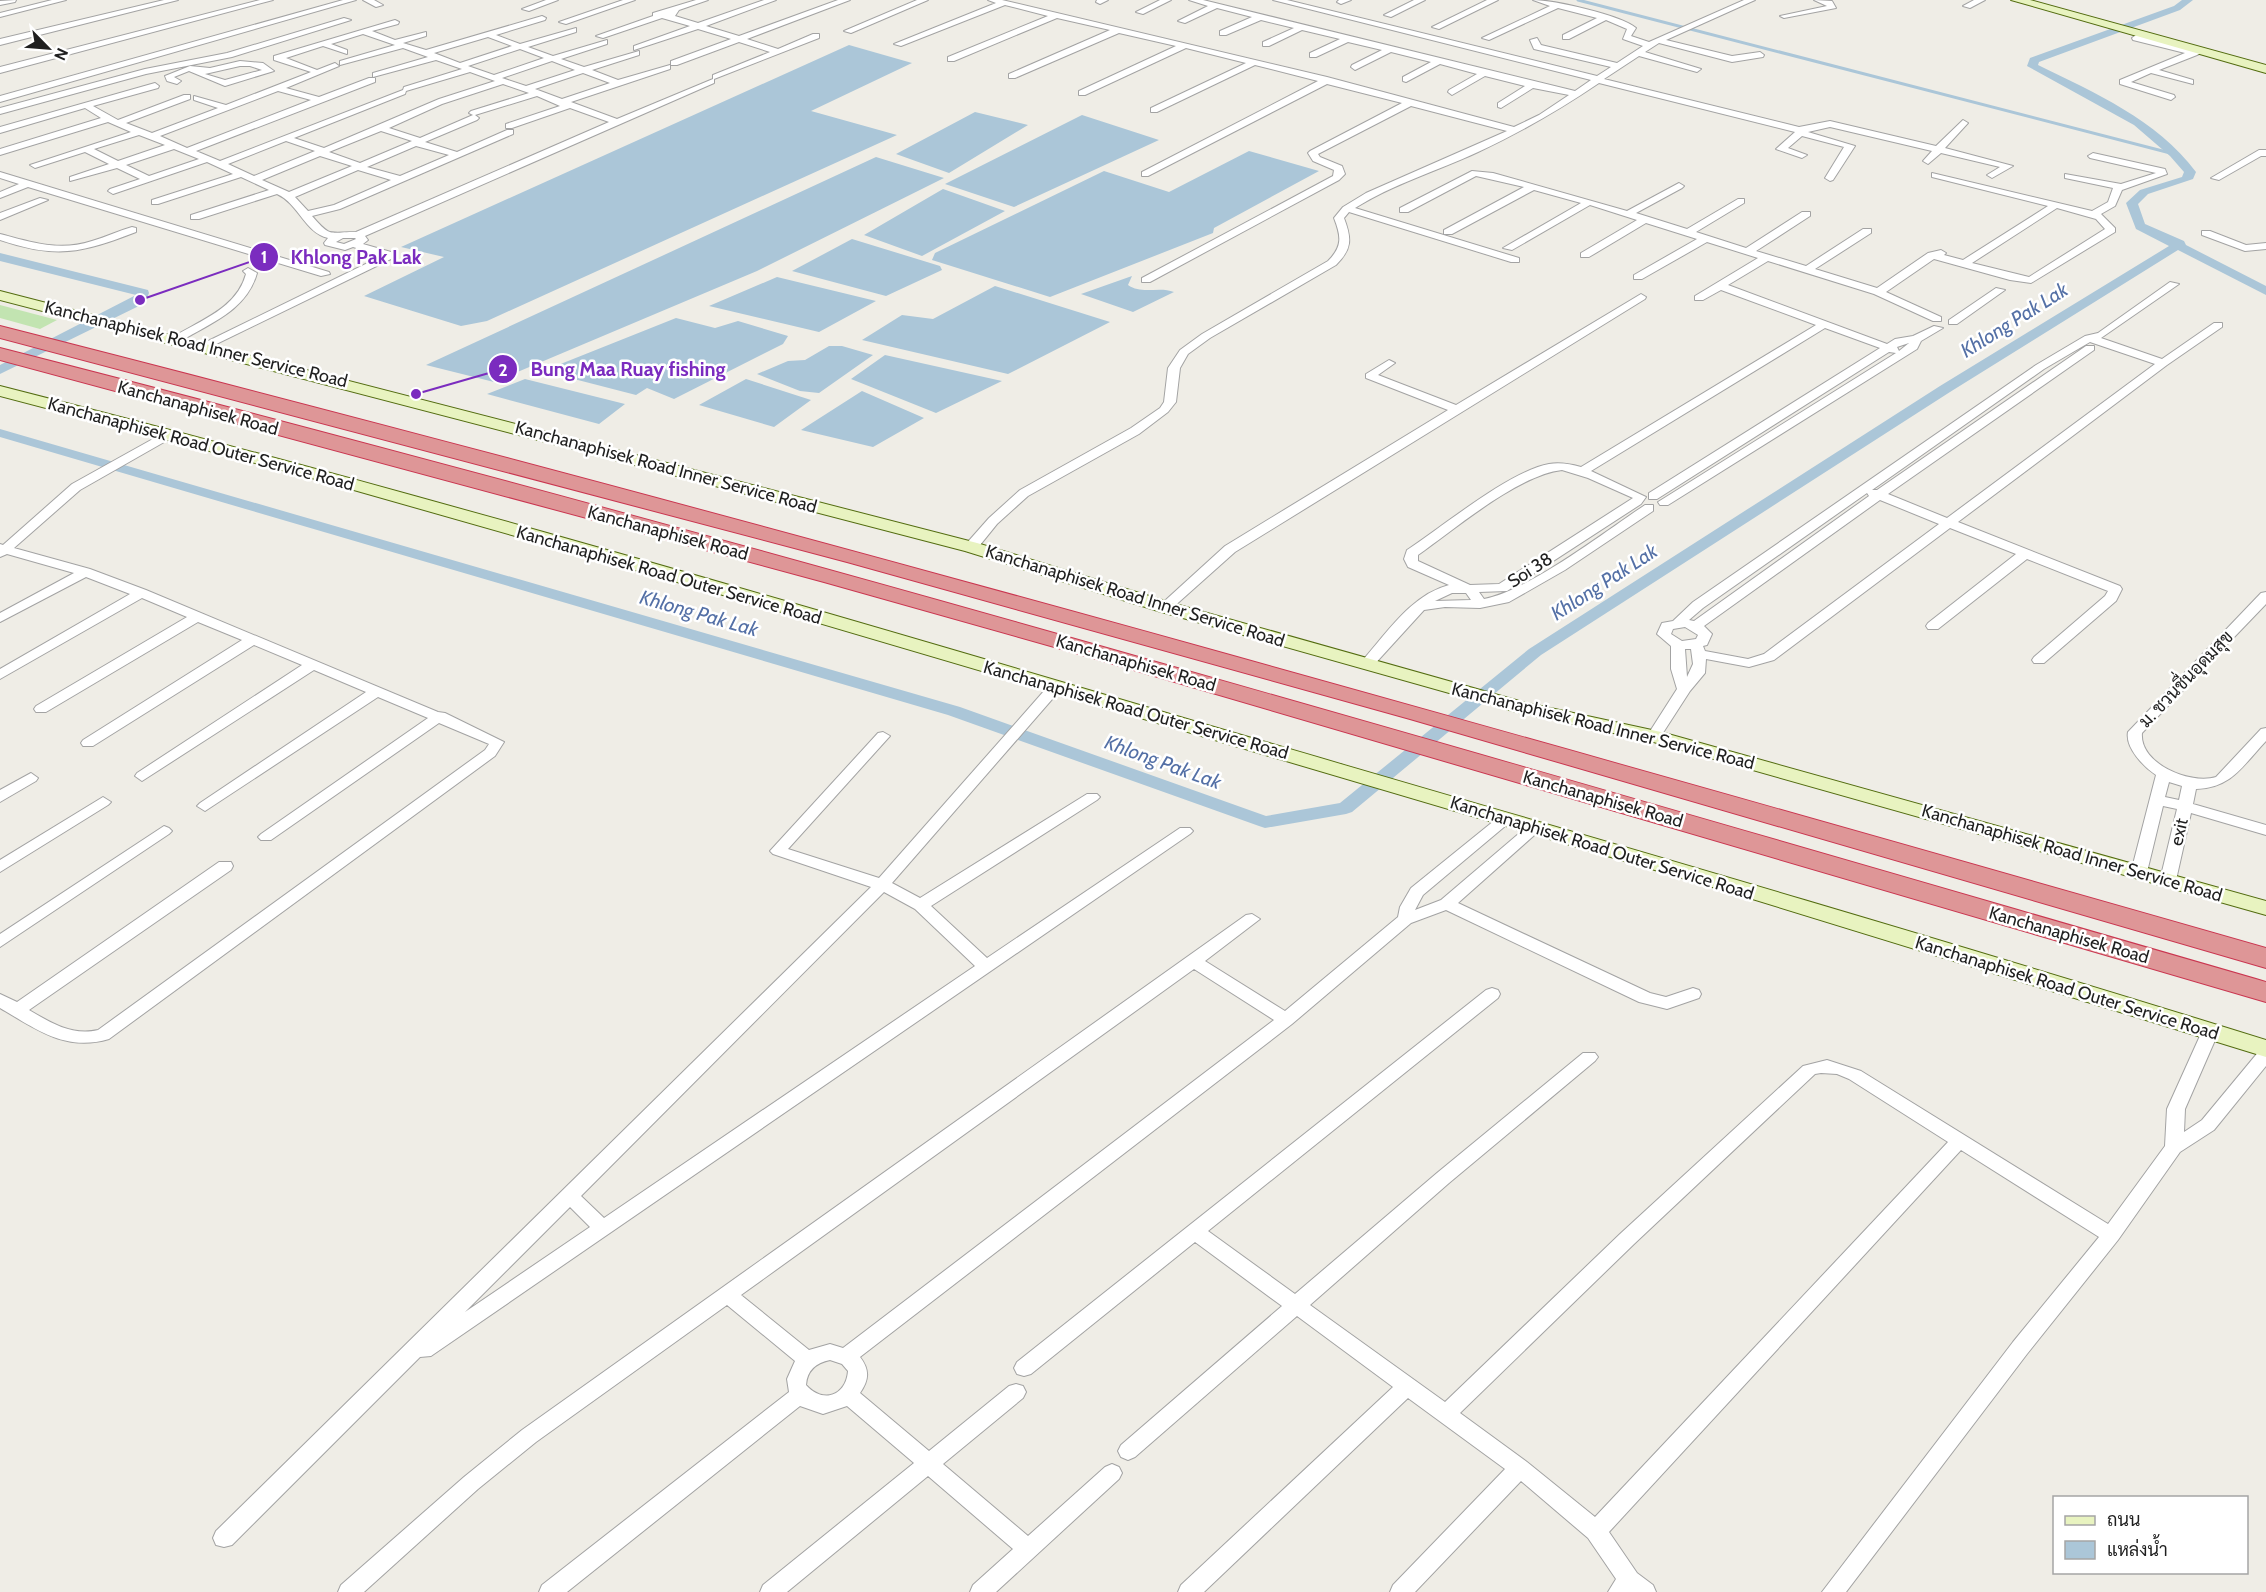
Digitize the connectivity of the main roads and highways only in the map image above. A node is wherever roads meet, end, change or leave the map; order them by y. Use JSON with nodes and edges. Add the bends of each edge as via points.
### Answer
{"nodes":[{"id":1,"x":2017,"y":0,"type":"edge"},
{"id":2,"x":2036,"y":0,"type":"edge"},
{"id":3,"x":2070,"y":12,"type":"junction"},
{"id":4,"x":2175,"y":40,"type":"junction"},
{"id":5,"x":2266,"y":64,"type":"edge"},
{"id":6,"x":2266,"y":69,"type":"edge"},
{"id":7,"x":0,"y":295,"type":"edge"},
{"id":8,"x":0,"y":332,"type":"edge"},
{"id":9,"x":0,"y":354,"type":"edge"},
{"id":10,"x":0,"y":391,"type":"edge"},
{"id":11,"x":2266,"y":908,"type":"edge"},
{"id":12,"x":2266,"y":958,"type":"edge"},
{"id":13,"x":2266,"y":992,"type":"edge"},
{"id":14,"x":2266,"y":1049,"type":"edge"}],
"edges":[{"from":1,"to":3,"type":"main road"},
{"from":2,"to":3,"type":"main road"},
{"from":3,"to":4,"type":"main road"},
{"from":4,"to":5,"type":"main road"},
{"from":4,"to":6,"type":"main road","via":[[2197,52]]},
{"from":7,"to":11,"type":"main road","name":"Kanchanaphisek Road Inner Service Road","via":[[971,547],[1433,683],[1520,707],[1654,736]]},
{"from":8,"to":12,"type":"highway","name":"Kanchanaphisek Road","via":[[855,557],[1419,714]]},
{"from":9,"to":13,"type":"highway","name":"Kanchanaphisek Road","via":[[855,584]]},
{"from":10,"to":14,"type":"main road","name":"Kanchanaphisek Road Outer Service Road","via":[[169,434],[1056,686]]}]}
